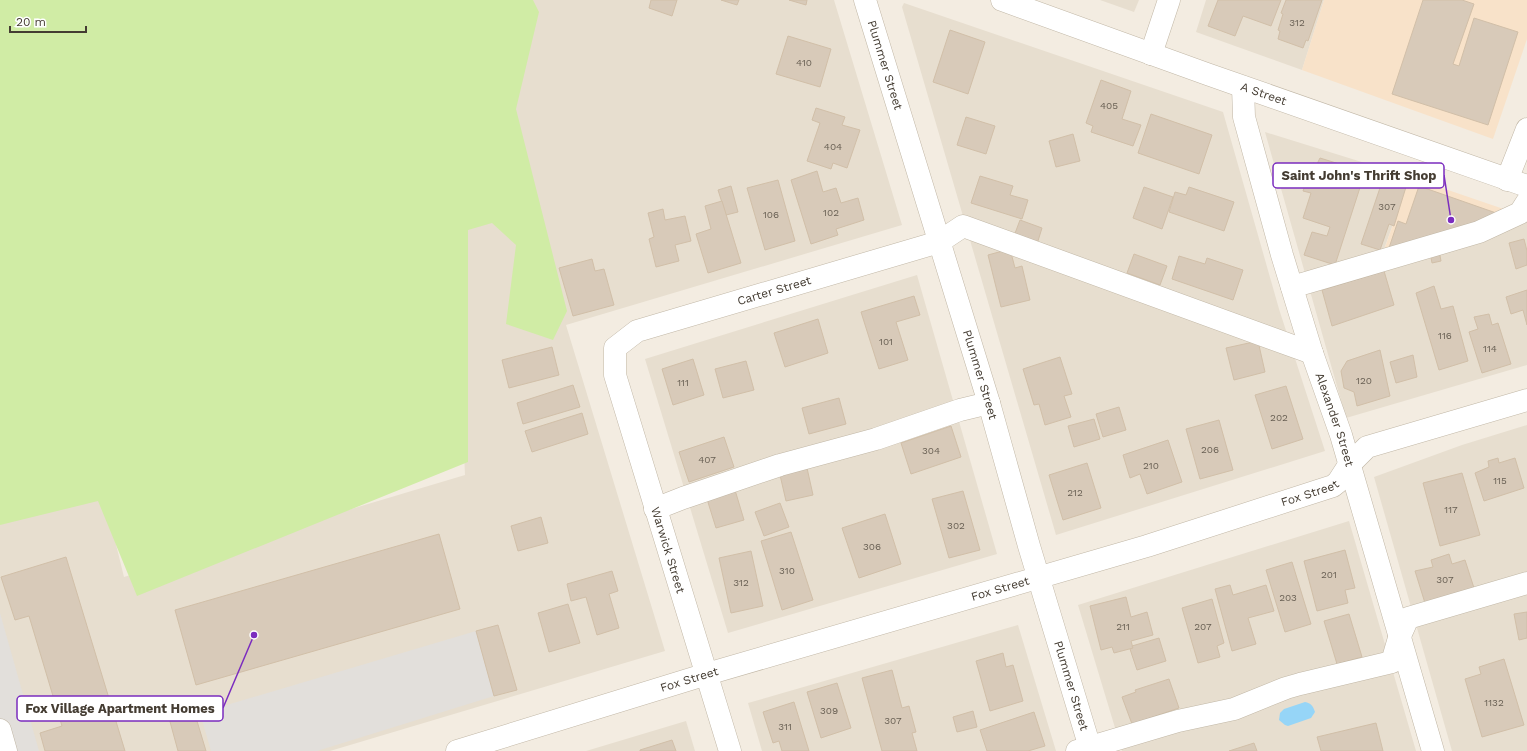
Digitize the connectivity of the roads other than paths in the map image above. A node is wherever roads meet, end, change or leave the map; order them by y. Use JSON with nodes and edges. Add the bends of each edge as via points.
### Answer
{"nodes":[{"id":1,"x":866,"y":0,"type":"edge"},
{"id":2,"x":1002,"y":0,"type":"edge"},
{"id":3,"x":1169,"y":0,"type":"edge"},
{"id":4,"x":1151,"y":54,"type":"junction"},
{"id":5,"x":1243,"y":87,"type":"junction"},
{"id":6,"x":1527,"y":129,"type":"edge"},
{"id":7,"x":1517,"y":183,"type":"edge"},
{"id":8,"x":1527,"y":202,"type":"edge"},
{"id":9,"x":939,"y":242,"type":"junction"},
{"id":10,"x":1292,"y":287,"type":"junction"},
{"id":11,"x":615,"y":348,"type":"joint"},
{"id":12,"x":1312,"y":352,"type":"junction"},
{"id":13,"x":1527,"y":400,"type":"edge"},
{"id":14,"x":989,"y":403,"type":"junction"},
{"id":15,"x":1349,"y":466,"type":"junction"},
{"id":16,"x":655,"y":509,"type":"junction"},
{"id":17,"x":1039,"y":578,"type":"junction"},
{"id":18,"x":1527,"y":583,"type":"edge"},
{"id":19,"x":1399,"y":638,"type":"junction"},
{"id":20,"x":707,"y":674,"type":"junction"},
{"id":21,"x":0,"y":730,"type":"edge"},
{"id":22,"x":1086,"y":750,"type":"edge"},
{"id":23,"x":6,"y":751,"type":"edge"},
{"id":24,"x":457,"y":751,"type":"edge"},
{"id":25,"x":730,"y":751,"type":"edge"},
{"id":26,"x":1433,"y":751,"type":"edge"}],
"edges":[{"from":1,"to":9,"type":"street","name":"Plummer Street"},
{"from":2,"to":4,"type":"street","name":"A Street"},
{"from":3,"to":4,"type":"street"},
{"from":4,"to":5,"type":"street","name":"A Street"},
{"from":5,"to":7,"type":"street","name":"A Street"},
{"from":5,"to":10,"type":"street","name":"Alexander Street","via":[[1244,116]]},
{"from":6,"to":7,"type":"street"},
{"from":8,"to":10,"type":"street","via":[[1520,213],[1480,232]]},
{"from":9,"to":11,"type":"street","name":"Carter Street","via":[[637,331]]},
{"from":9,"to":12,"type":"street","name":"Carter Street","via":[[963,226]]},
{"from":9,"to":14,"type":"street","name":"Plummer Street"},
{"from":10,"to":12,"type":"street","name":"Alexander Street"},
{"from":11,"to":16,"type":"street","name":"Warwick Street","via":[[615,375]]},
{"from":12,"to":15,"type":"street","name":"Alexander Street"},
{"from":13,"to":15,"type":"street","name":"Fox Street","via":[[1367,447]]},
{"from":14,"to":16,"type":"street","via":[[960,410],[876,439],[780,465]]},
{"from":14,"to":17,"type":"street","name":"Plummer Street"},
{"from":15,"to":17,"type":"street","name":"Fox Street","via":[[1333,486]]},
{"from":15,"to":19,"type":"street","name":"Alexander Street"},
{"from":16,"to":20,"type":"street","name":"Warwick Street"},
{"from":17,"to":20,"type":"street","name":"Fox Street"},
{"from":17,"to":22,"type":"street","name":"Plummer Street"},
{"from":18,"to":19,"type":"street","via":[[1408,618]]},
{"from":19,"to":22,"type":"street","via":[[1392,662],[1293,686],[1234,709],[1178,722]]},
{"from":19,"to":26,"type":"street","name":"Alexander Street"},
{"from":20,"to":24,"type":"street","name":"Fox Street"},
{"from":20,"to":25,"type":"street","name":"Warwick Street"},
{"from":21,"to":23,"type":"street"}]}
